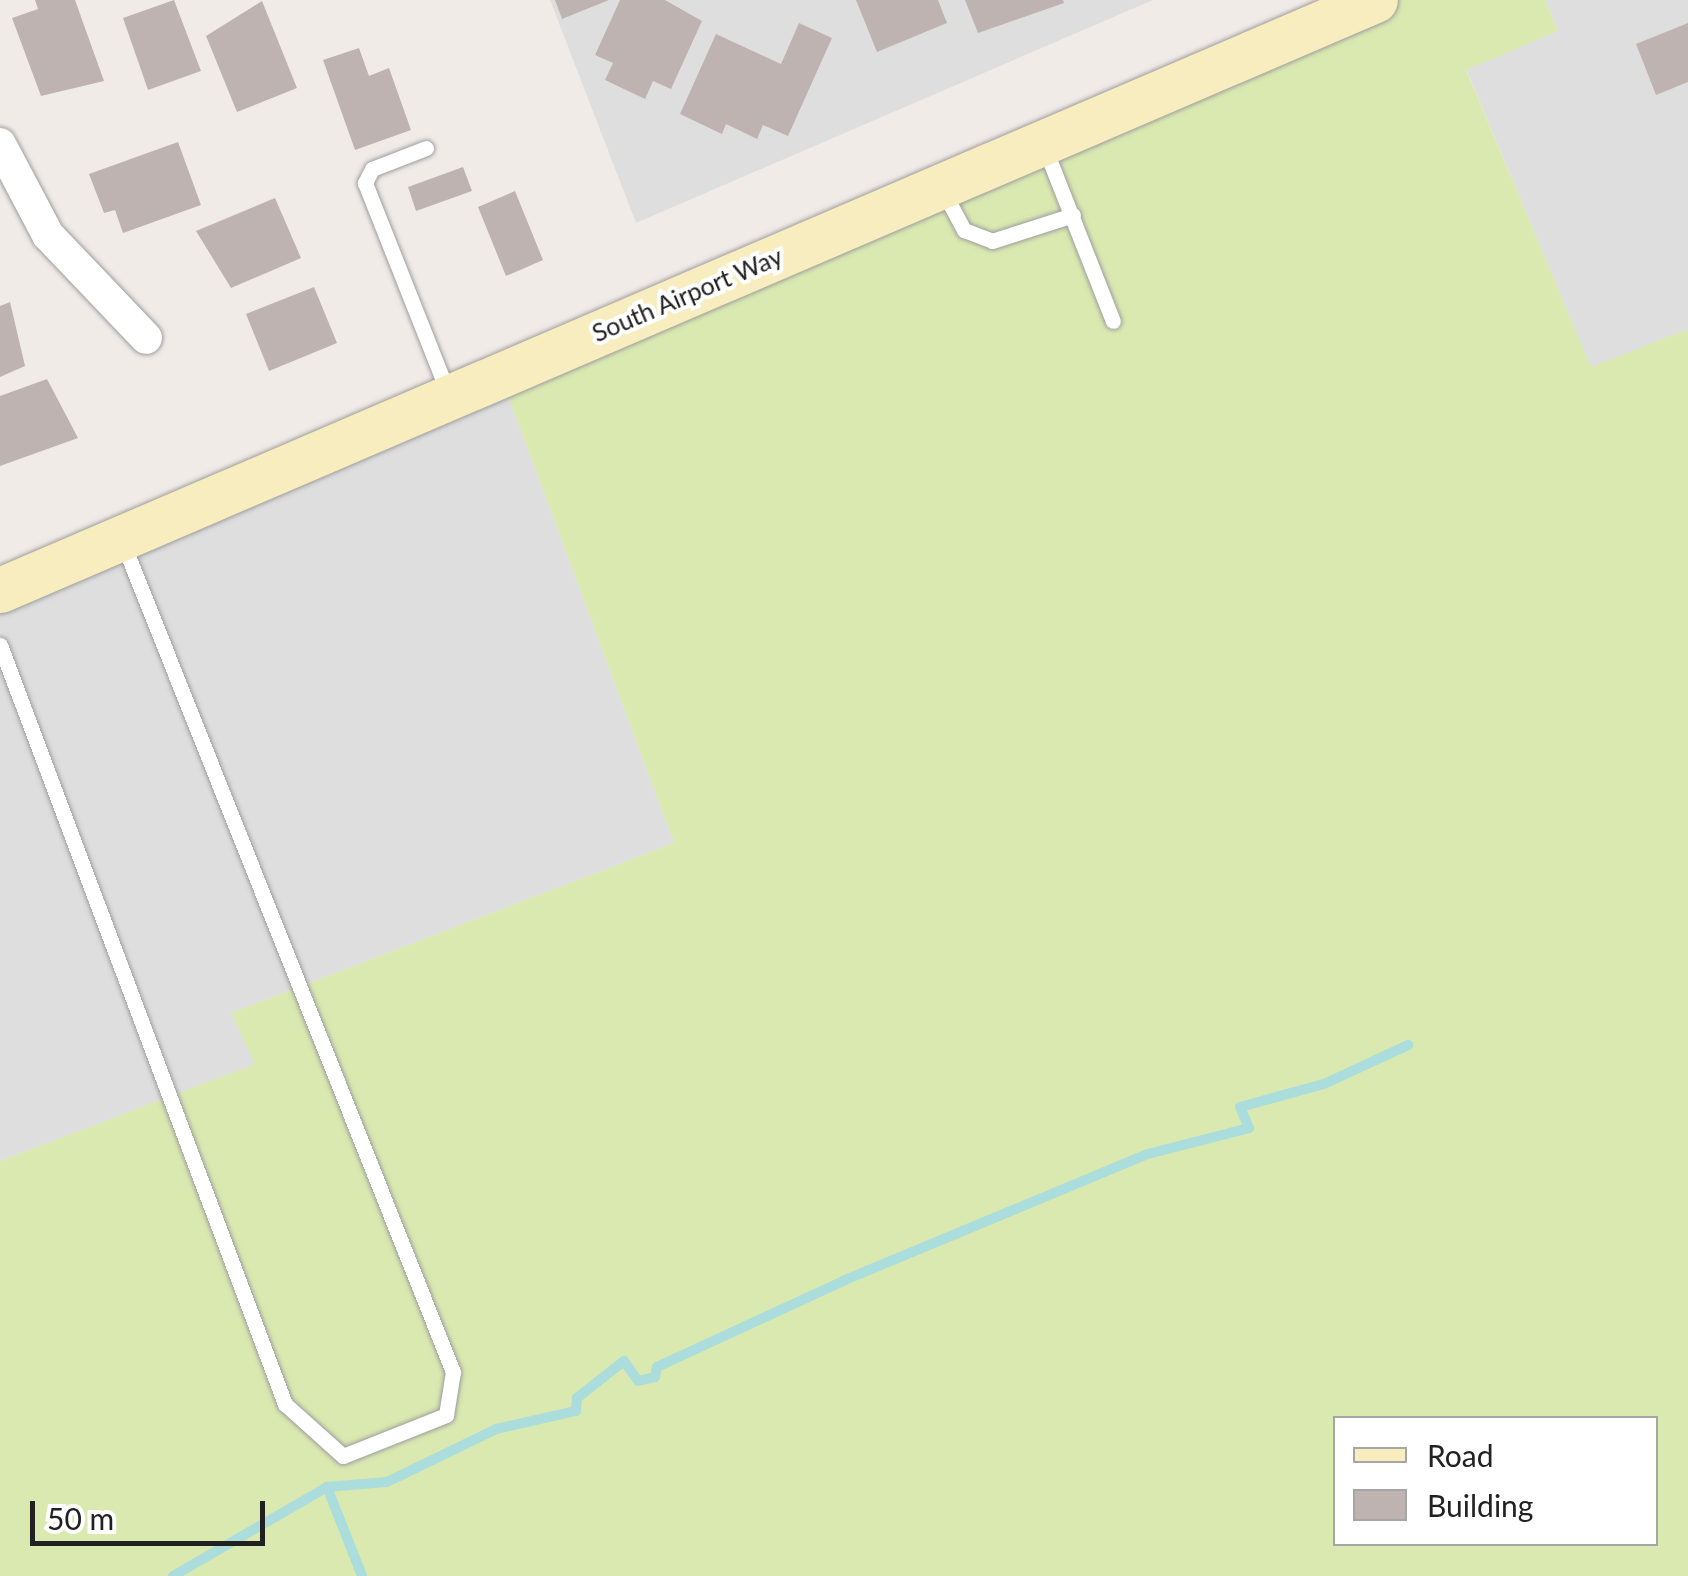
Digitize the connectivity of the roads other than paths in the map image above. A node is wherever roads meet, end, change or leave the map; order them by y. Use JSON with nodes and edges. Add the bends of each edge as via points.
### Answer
{"nodes":[{"id":1,"x":1375,"y":0,"type":"edge"},
{"id":2,"x":1043,"y":142,"type":"junction"},
{"id":3,"x":0,"y":144,"type":"edge"},
{"id":4,"x":426,"y":148,"type":"dead end"},
{"id":5,"x":940,"y":185,"type":"junction"},
{"id":6,"x":1074,"y":214,"type":"junction"},
{"id":7,"x":1113,"y":321,"type":"dead end"},
{"id":8,"x":146,"y":338,"type":"dead end"},
{"id":9,"x":449,"y":397,"type":"junction"},
{"id":10,"x":121,"y":538,"type":"junction"},
{"id":11,"x":0,"y":590,"type":"edge"},
{"id":12,"x":0,"y":645,"type":"edge"}],
"edges":[{"from":1,"to":2,"type":"main road","name":"South Airport Way"},
{"from":2,"to":5,"type":"main road","name":"South Airport Way"},
{"from":2,"to":6,"type":"lane"},
{"from":3,"to":8,"type":"street","via":[[48,235]]},
{"from":4,"to":9,"type":"lane","via":[[372,169],[366,183]]},
{"from":5,"to":6,"type":"lane","via":[[964,230],[992,241]]},
{"from":5,"to":9,"type":"main road","name":"South Airport Way"},
{"from":6,"to":7,"type":"lane"},
{"from":9,"to":10,"type":"main road","name":"South Airport Way"},
{"from":10,"to":11,"type":"main road","name":"South Airport Way"},
{"from":10,"to":12,"type":"lane","via":[[453,1372],[446,1415],[343,1456],[285,1404]]}]}
